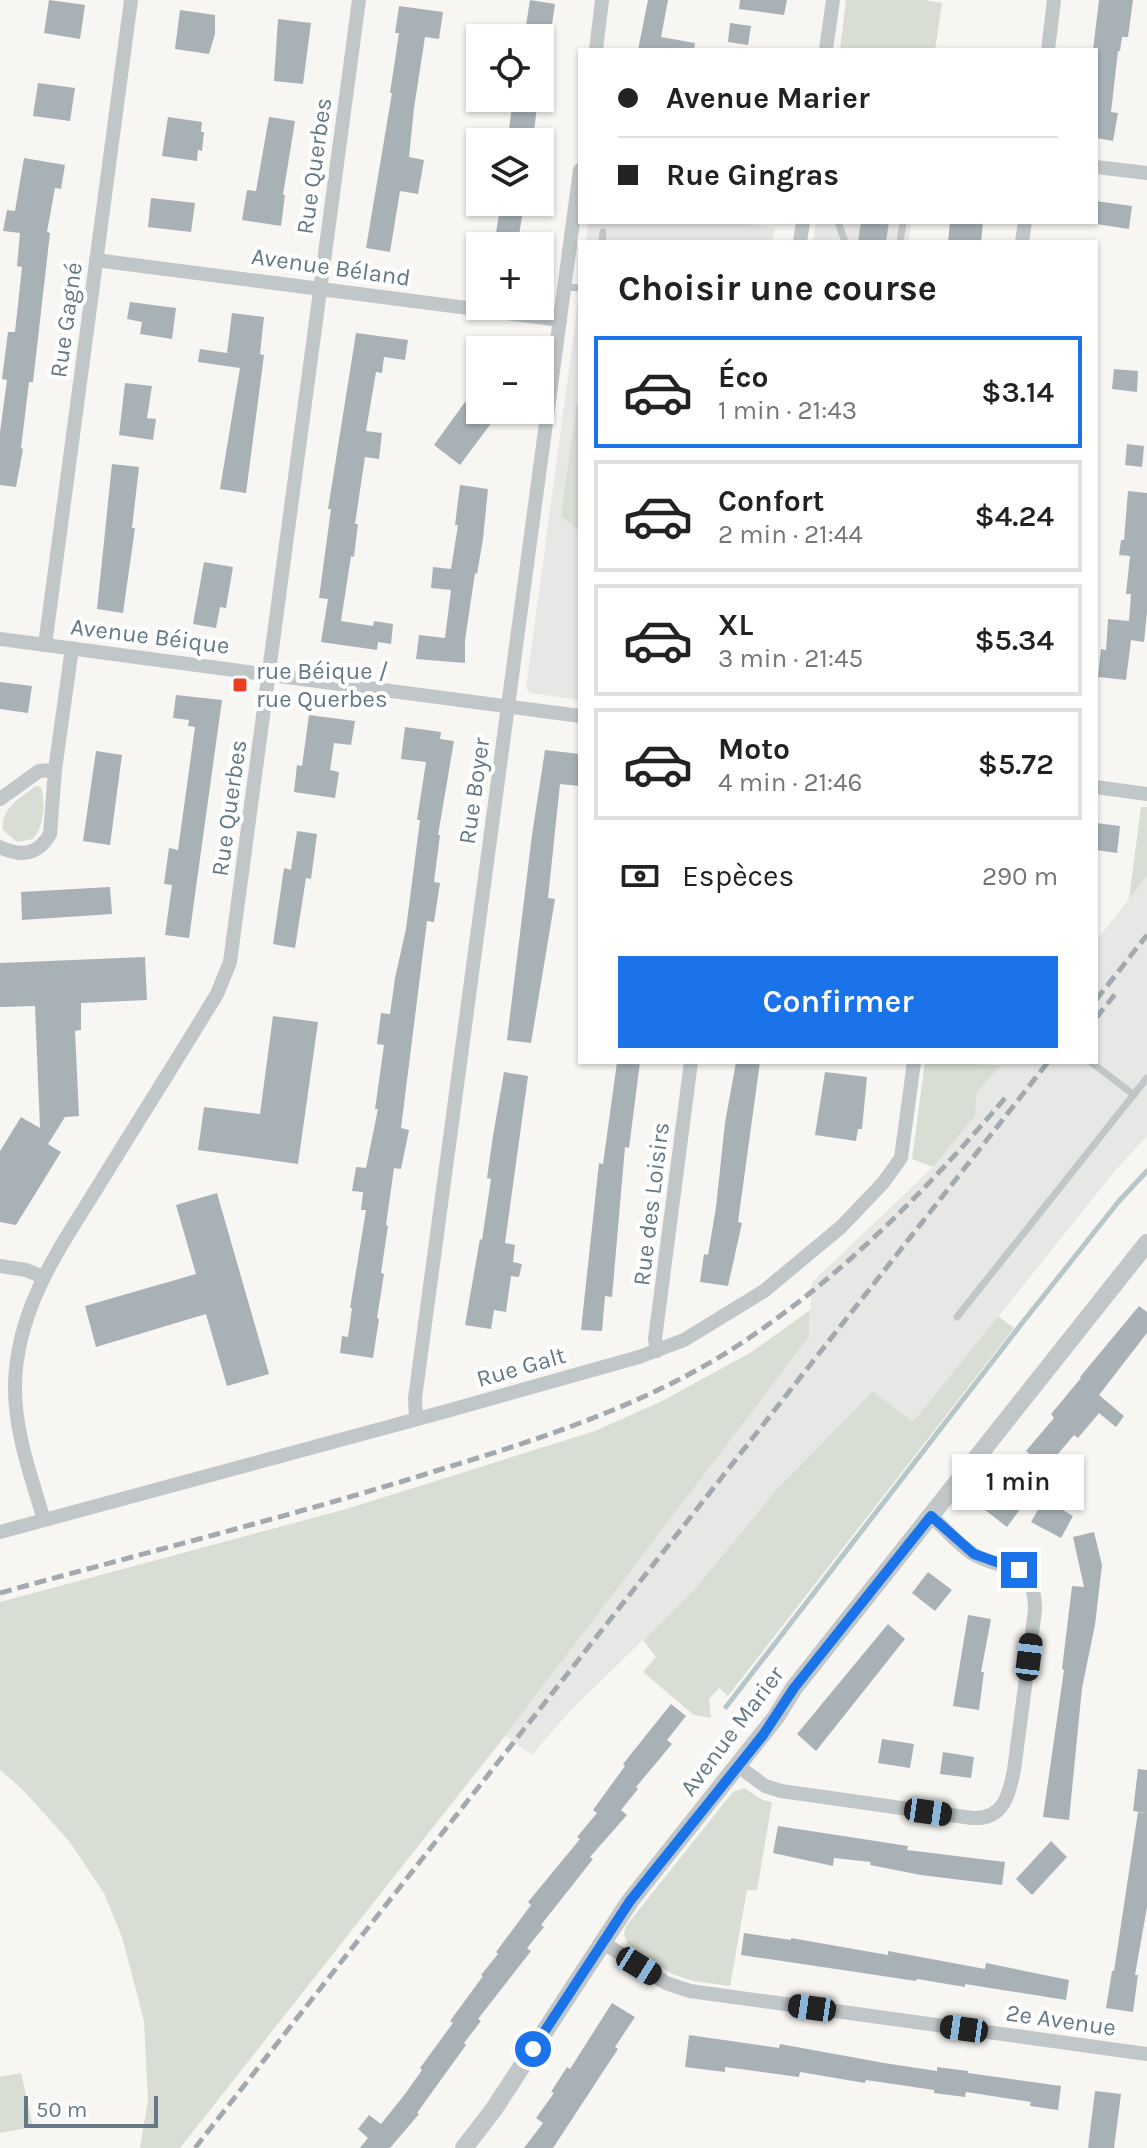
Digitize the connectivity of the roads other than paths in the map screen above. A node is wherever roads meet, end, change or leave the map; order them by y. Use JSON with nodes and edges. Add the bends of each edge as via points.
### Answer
{"nodes":[{"id":1,"x":131,"y":0,"type":"edge"},
{"id":2,"x":359,"y":0,"type":"edge"},
{"id":3,"x":602,"y":0,"type":"edge"},
{"id":4,"x":833,"y":0,"type":"edge"},
{"id":5,"x":1054,"y":0,"type":"edge"},
{"id":6,"x":596,"y":48,"type":"edge"},
{"id":7,"x":826,"y":48,"type":"edge"},
{"id":8,"x":1048,"y":48,"type":"edge"},
{"id":9,"x":1098,"y":167,"type":"edge"},
{"id":10,"x":1147,"y":173,"type":"edge"},
{"id":11,"x":578,"y":200,"type":"edge"},
{"id":12,"x":603,"y":232,"type":"dead end"},
{"id":13,"x":602,"y":240,"type":"edge"},
{"id":14,"x":96,"y":260,"type":"junction"},
{"id":15,"x":320,"y":287,"type":"junction"},
{"id":16,"x":572,"y":288,"type":"edge"},
{"id":17,"x":560,"y":320,"type":"junction"},
{"id":18,"x":0,"y":639,"type":"edge"},
{"id":19,"x":45,"y":645,"type":"junction"},
{"id":20,"x":72,"y":648,"type":"junction"},
{"id":21,"x":270,"y":673,"type":"junction"},
{"id":22,"x":508,"y":707,"type":"junction"},
{"id":23,"x":578,"y":716,"type":"edge"},
{"id":24,"x":55,"y":770,"type":"junction"},
{"id":25,"x":1098,"y":787,"type":"edge"},
{"id":26,"x":1147,"y":794,"type":"edge"},
{"id":27,"x":0,"y":799,"type":"edge"},
{"id":28,"x":0,"y":847,"type":"edge"},
{"id":29,"x":691,"y":1064,"type":"edge"},
{"id":30,"x":914,"y":1064,"type":"edge"},
{"id":31,"x":1094,"y":1064,"type":"edge"},
{"id":32,"x":1147,"y":1078,"type":"edge"},
{"id":33,"x":1134,"y":1095,"type":"junction"},
{"id":34,"x":1147,"y":1243,"type":"edge"},
{"id":35,"x":0,"y":1266,"type":"edge"},
{"id":36,"x":43,"y":1277,"type":"junction"},
{"id":37,"x":957,"y":1317,"type":"dead end"},
{"id":38,"x":657,"y":1351,"type":"junction"},
{"id":39,"x":416,"y":1419,"type":"junction"},
{"id":40,"x":931,"y":1516,"type":"junction"},
{"id":41,"x":44,"y":1520,"type":"junction"},
{"id":42,"x":0,"y":1532,"type":"edge"},
{"id":43,"x":738,"y":1766,"type":"junction"},
{"id":44,"x":602,"y":1942,"type":"junction"},
{"id":45,"x":1147,"y":2054,"type":"edge"},
{"id":46,"x":464,"y":2148,"type":"edge"}],
"edges":[{"from":1,"to":14,"type":"street","name":"Rue Gagné"},
{"from":2,"to":15,"type":"street","name":"Rue Querbes"},
{"from":3,"to":6,"type":"street"},
{"from":4,"to":7,"type":"street"},
{"from":5,"to":8,"type":"street"},
{"from":9,"to":10,"type":"street"},
{"from":11,"to":16,"type":"street","name":"Rue Boyer"},
{"from":12,"to":13,"type":"lane"},
{"from":14,"to":15,"type":"street","name":"Avenue Béland"},
{"from":14,"to":19,"type":"street","name":"Rue Gagné"},
{"from":15,"to":17,"type":"street","name":"Avenue Béland"},
{"from":15,"to":21,"type":"street","name":"Rue Querbes"},
{"from":16,"to":17,"type":"street","name":"Rue Boyer"},
{"from":17,"to":22,"type":"street","name":"Rue Boyer"},
{"from":18,"to":19,"type":"street","name":"Avenue Béique"},
{"from":19,"to":20,"type":"street","name":"Avenue Béique"},
{"from":20,"to":21,"type":"street","name":"Avenue Béique"},
{"from":20,"to":24,"type":"street"},
{"from":21,"to":22,"type":"street","name":"Avenue Béique"},
{"from":21,"to":36,"type":"street","name":"Rue Querbes","via":[[227,972]]},
{"from":22,"to":23,"type":"street","name":"Avenue Béique"},
{"from":22,"to":39,"type":"street","name":"Rue Boyer"},
{"from":24,"to":27,"type":"street","via":[[39,771]]},
{"from":24,"to":28,"type":"street","via":[[52,824],[45,842],[29,853]]},
{"from":25,"to":26,"type":"street"},
{"from":29,"to":38,"type":"street","name":"Rue des Loisirs"},
{"from":30,"to":38,"type":"street","name":"Rue Galt","via":[[901,1158],[877,1190],[764,1291],[708,1327]]},
{"from":31,"to":33,"type":"lane"},
{"from":32,"to":33,"type":"lane"},
{"from":33,"to":37,"type":"lane"},
{"from":34,"to":40,"type":"street","name":"Avenue Marier"},
{"from":35,"to":36,"type":"street"},
{"from":36,"to":41,"type":"street","name":"Rue Querbes","via":[[23,1325],[15,1385],[19,1430]]},
{"from":38,"to":39,"type":"street","name":"Rue Galt"},
{"from":39,"to":41,"type":"street","name":"Rue Galt"},
{"from":40,"to":43,"type":"street","name":"Avenue Marier"},
{"from":40,"to":43,"type":"street","via":[[974,1554],[1019,1570],[1033,1589],[1035,1610],[1016,1754],[1004,1805],[993,1815],[972,1818],[781,1791]]},
{"from":41,"to":42,"type":"street","name":"Rue Galt"},
{"from":43,"to":44,"type":"street","name":"Avenue Marier"},
{"from":44,"to":45,"type":"street","name":"2e Avenue","via":[[666,1983],[690,1991]]},
{"from":44,"to":46,"type":"street","name":"Avenue Marier"}]}
